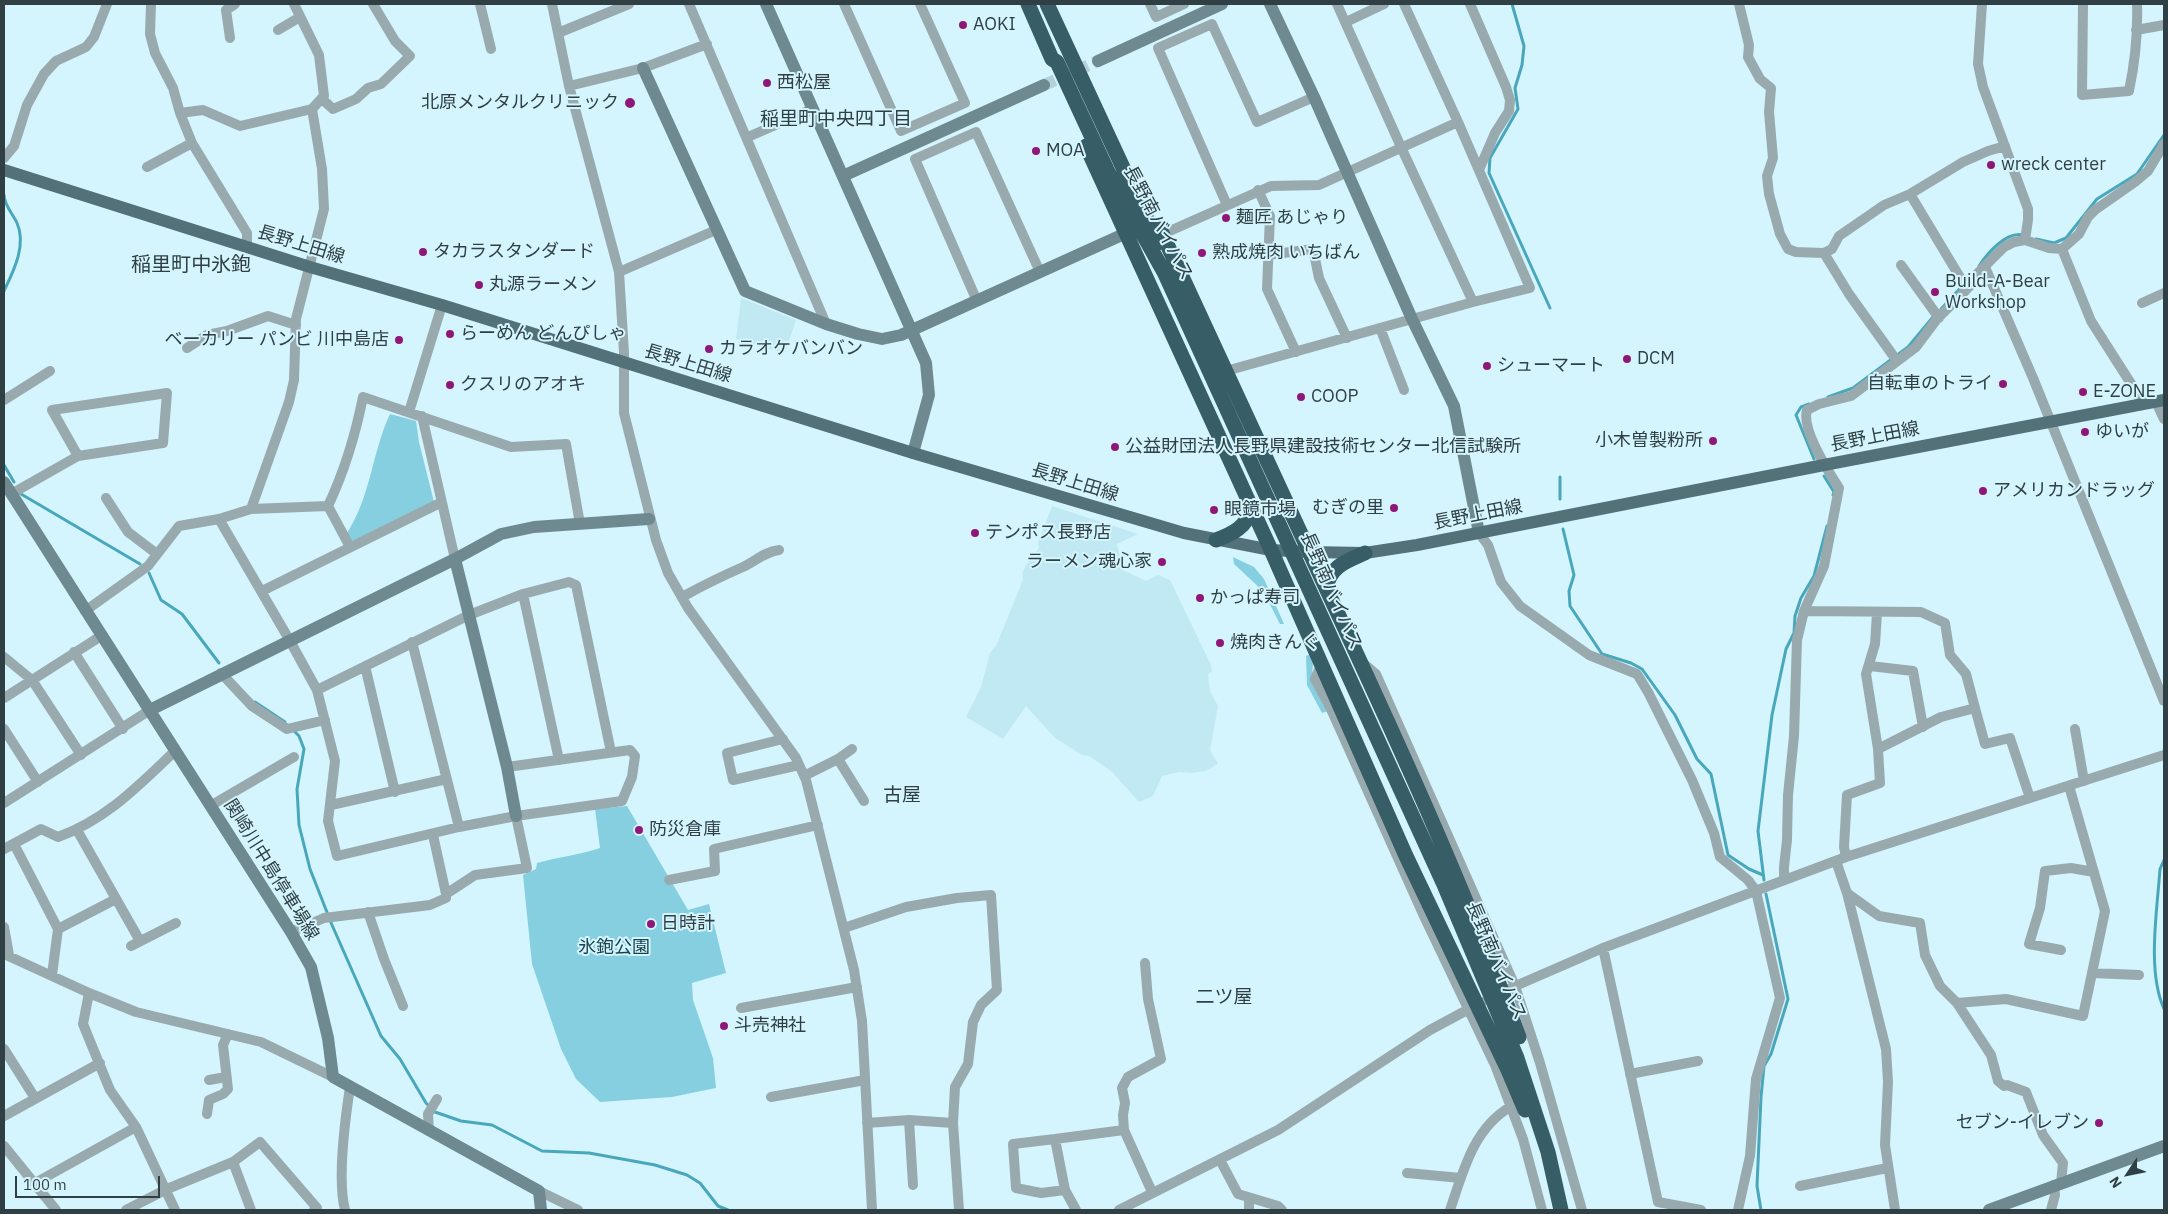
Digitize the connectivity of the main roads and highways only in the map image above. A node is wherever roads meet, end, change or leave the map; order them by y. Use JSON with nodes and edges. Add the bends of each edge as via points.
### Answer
{"nodes":[{"id":1,"x":1028,"y":4,"type":"edge"},
{"id":2,"x":1047,"y":4,"type":"edge"},
{"id":3,"x":1054,"y":4,"type":"edge"},
{"id":4,"x":1052,"y":59,"type":"junction"},
{"id":5,"x":4,"y":170,"type":"edge"},
{"id":6,"x":2155,"y":402,"type":"edge"},
{"id":7,"x":1251,"y":509,"type":"junction"},
{"id":8,"x":1216,"y":540,"type":"junction"},
{"id":9,"x":1271,"y":550,"type":"junction"},
{"id":10,"x":1309,"y":552,"type":"junction"},
{"id":11,"x":1365,"y":553,"type":"junction"},
{"id":12,"x":1326,"y":588,"type":"junction"},
{"id":13,"x":1350,"y":640,"type":"junction"},
{"id":14,"x":1314,"y":647,"type":"junction"},
{"id":15,"x":1522,"y":1056,"type":"junction"},
{"id":16,"x":1527,"y":1108,"type":"junction"},
{"id":17,"x":1555,"y":1210,"type":"edge"},
{"id":18,"x":1561,"y":1210,"type":"edge"},
{"id":19,"x":1569,"y":1210,"type":"edge"}],
"edges":[{"from":1,"to":4,"type":"highway","name":"長野南バイパス"},
{"from":2,"to":15,"type":"highway","name":"長野南バイパス","via":[[1495,987]]},
{"from":3,"to":10,"type":"highway"},
{"from":4,"to":7,"type":"highway","via":[[1051,65],[1124,234]]},
{"from":4,"to":16,"type":"highway","name":"長野南バイパス","via":[[1057,62],[1108,172],[1164,272],[1437,870],[1495,1005]]},
{"from":5,"to":8,"type":"main road","name":"長野上田線","via":[[913,453]]},
{"from":6,"to":11,"type":"main road","name":"長野上田線","via":[[1417,546]]},
{"from":7,"to":8,"type":"highway","via":[[1242,527]]},
{"from":7,"to":9,"type":"highway"},
{"from":8,"to":9,"type":"main road","name":"長野上田線"},
{"from":9,"to":10,"type":"main road","name":"長野上田線"},
{"from":9,"to":14,"type":"highway"},
{"from":10,"to":11,"type":"main road","name":"長野上田線"},
{"from":10,"to":12,"type":"highway"},
{"from":11,"to":12,"type":"highway","via":[[1336,568],[1329,576]]},
{"from":12,"to":13,"type":"highway"},
{"from":13,"to":14,"type":"highway","via":[[1339,628],[1329,628],[1318,636]]},
{"from":13,"to":15,"type":"highway","via":[[1424,803],[1497,977],[1522,1047]]},
{"from":14,"to":16,"type":"highway","via":[[1434,916]]},
{"from":15,"to":16,"type":"highway","name":"長野南バイパス"},
{"from":16,"to":17,"type":"highway"},
{"from":16,"to":18,"type":"highway","name":"長野南バイパス","via":[[1554,1175]]},
{"from":16,"to":19,"type":"highway","name":"長野南バイパス"}]}
